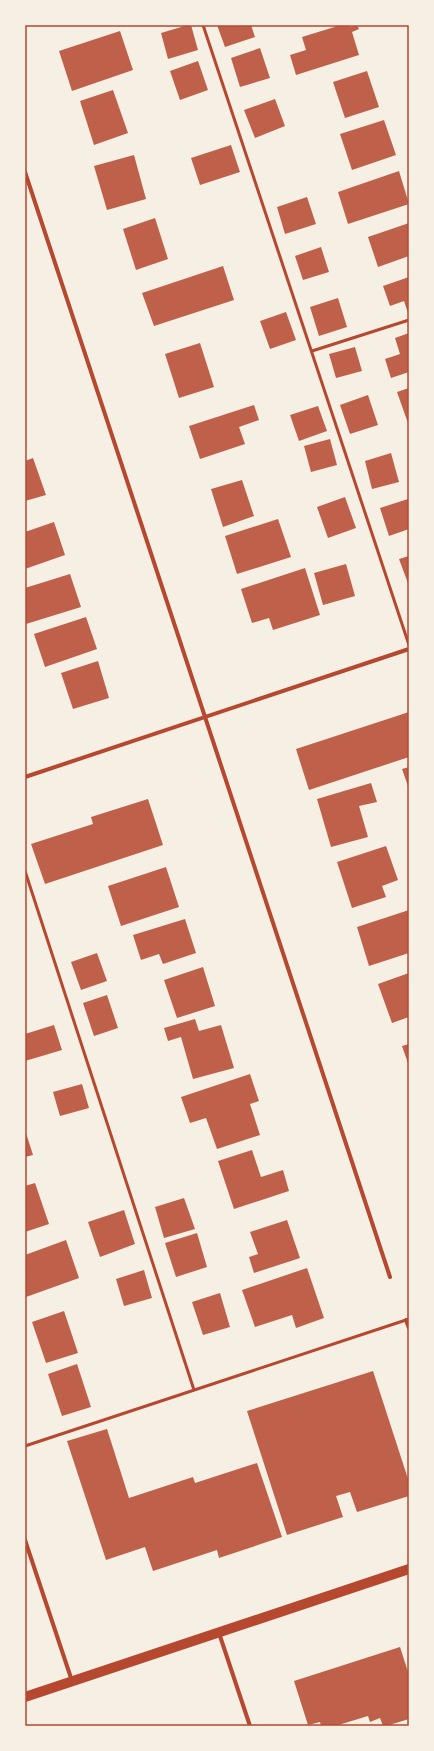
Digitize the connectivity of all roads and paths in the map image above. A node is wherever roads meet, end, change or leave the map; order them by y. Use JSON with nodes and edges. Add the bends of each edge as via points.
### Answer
{"nodes":[{"id":1,"x":203,"y":25,"type":"edge"},
{"id":2,"x":25,"y":172,"type":"edge"},
{"id":3,"x":409,"y":320,"type":"edge"},
{"id":4,"x":312,"y":351,"type":"junction"},
{"id":5,"x":409,"y":645,"type":"edge"},
{"id":6,"x":409,"y":650,"type":"edge"},
{"id":7,"x":205,"y":717,"type":"junction"},
{"id":8,"x":25,"y":777,"type":"edge"},
{"id":9,"x":25,"y":871,"type":"edge"},
{"id":10,"x":390,"y":1277,"type":"dead end"},
{"id":11,"x":408,"y":1319,"type":"edge"},
{"id":12,"x":409,"y":1328,"type":"edge"},
{"id":13,"x":194,"y":1390,"type":"junction"},
{"id":14,"x":25,"y":1446,"type":"edge"},
{"id":15,"x":25,"y":1540,"type":"edge"},
{"id":16,"x":409,"y":1569,"type":"edge"},
{"id":17,"x":219,"y":1632,"type":"junction"},
{"id":18,"x":72,"y":1681,"type":"junction"},
{"id":19,"x":25,"y":1697,"type":"edge"},
{"id":20,"x":250,"y":1726,"type":"edge"}],
"edges":[{"from":1,"to":4,"type":"lane"},
{"from":2,"to":7,"type":"street"},
{"from":3,"to":4,"type":"lane"},
{"from":4,"to":5,"type":"lane"},
{"from":6,"to":7,"type":"street"},
{"from":7,"to":8,"type":"street"},
{"from":7,"to":10,"type":"street"},
{"from":9,"to":13,"type":"lane"},
{"from":11,"to":12,"type":"street"},
{"from":11,"to":13,"type":"lane"},
{"from":13,"to":14,"type":"lane"},
{"from":15,"to":18,"type":"street"},
{"from":16,"to":17,"type":"main road"},
{"from":17,"to":18,"type":"main road"},
{"from":17,"to":20,"type":"street"},
{"from":18,"to":19,"type":"main road"}]}
